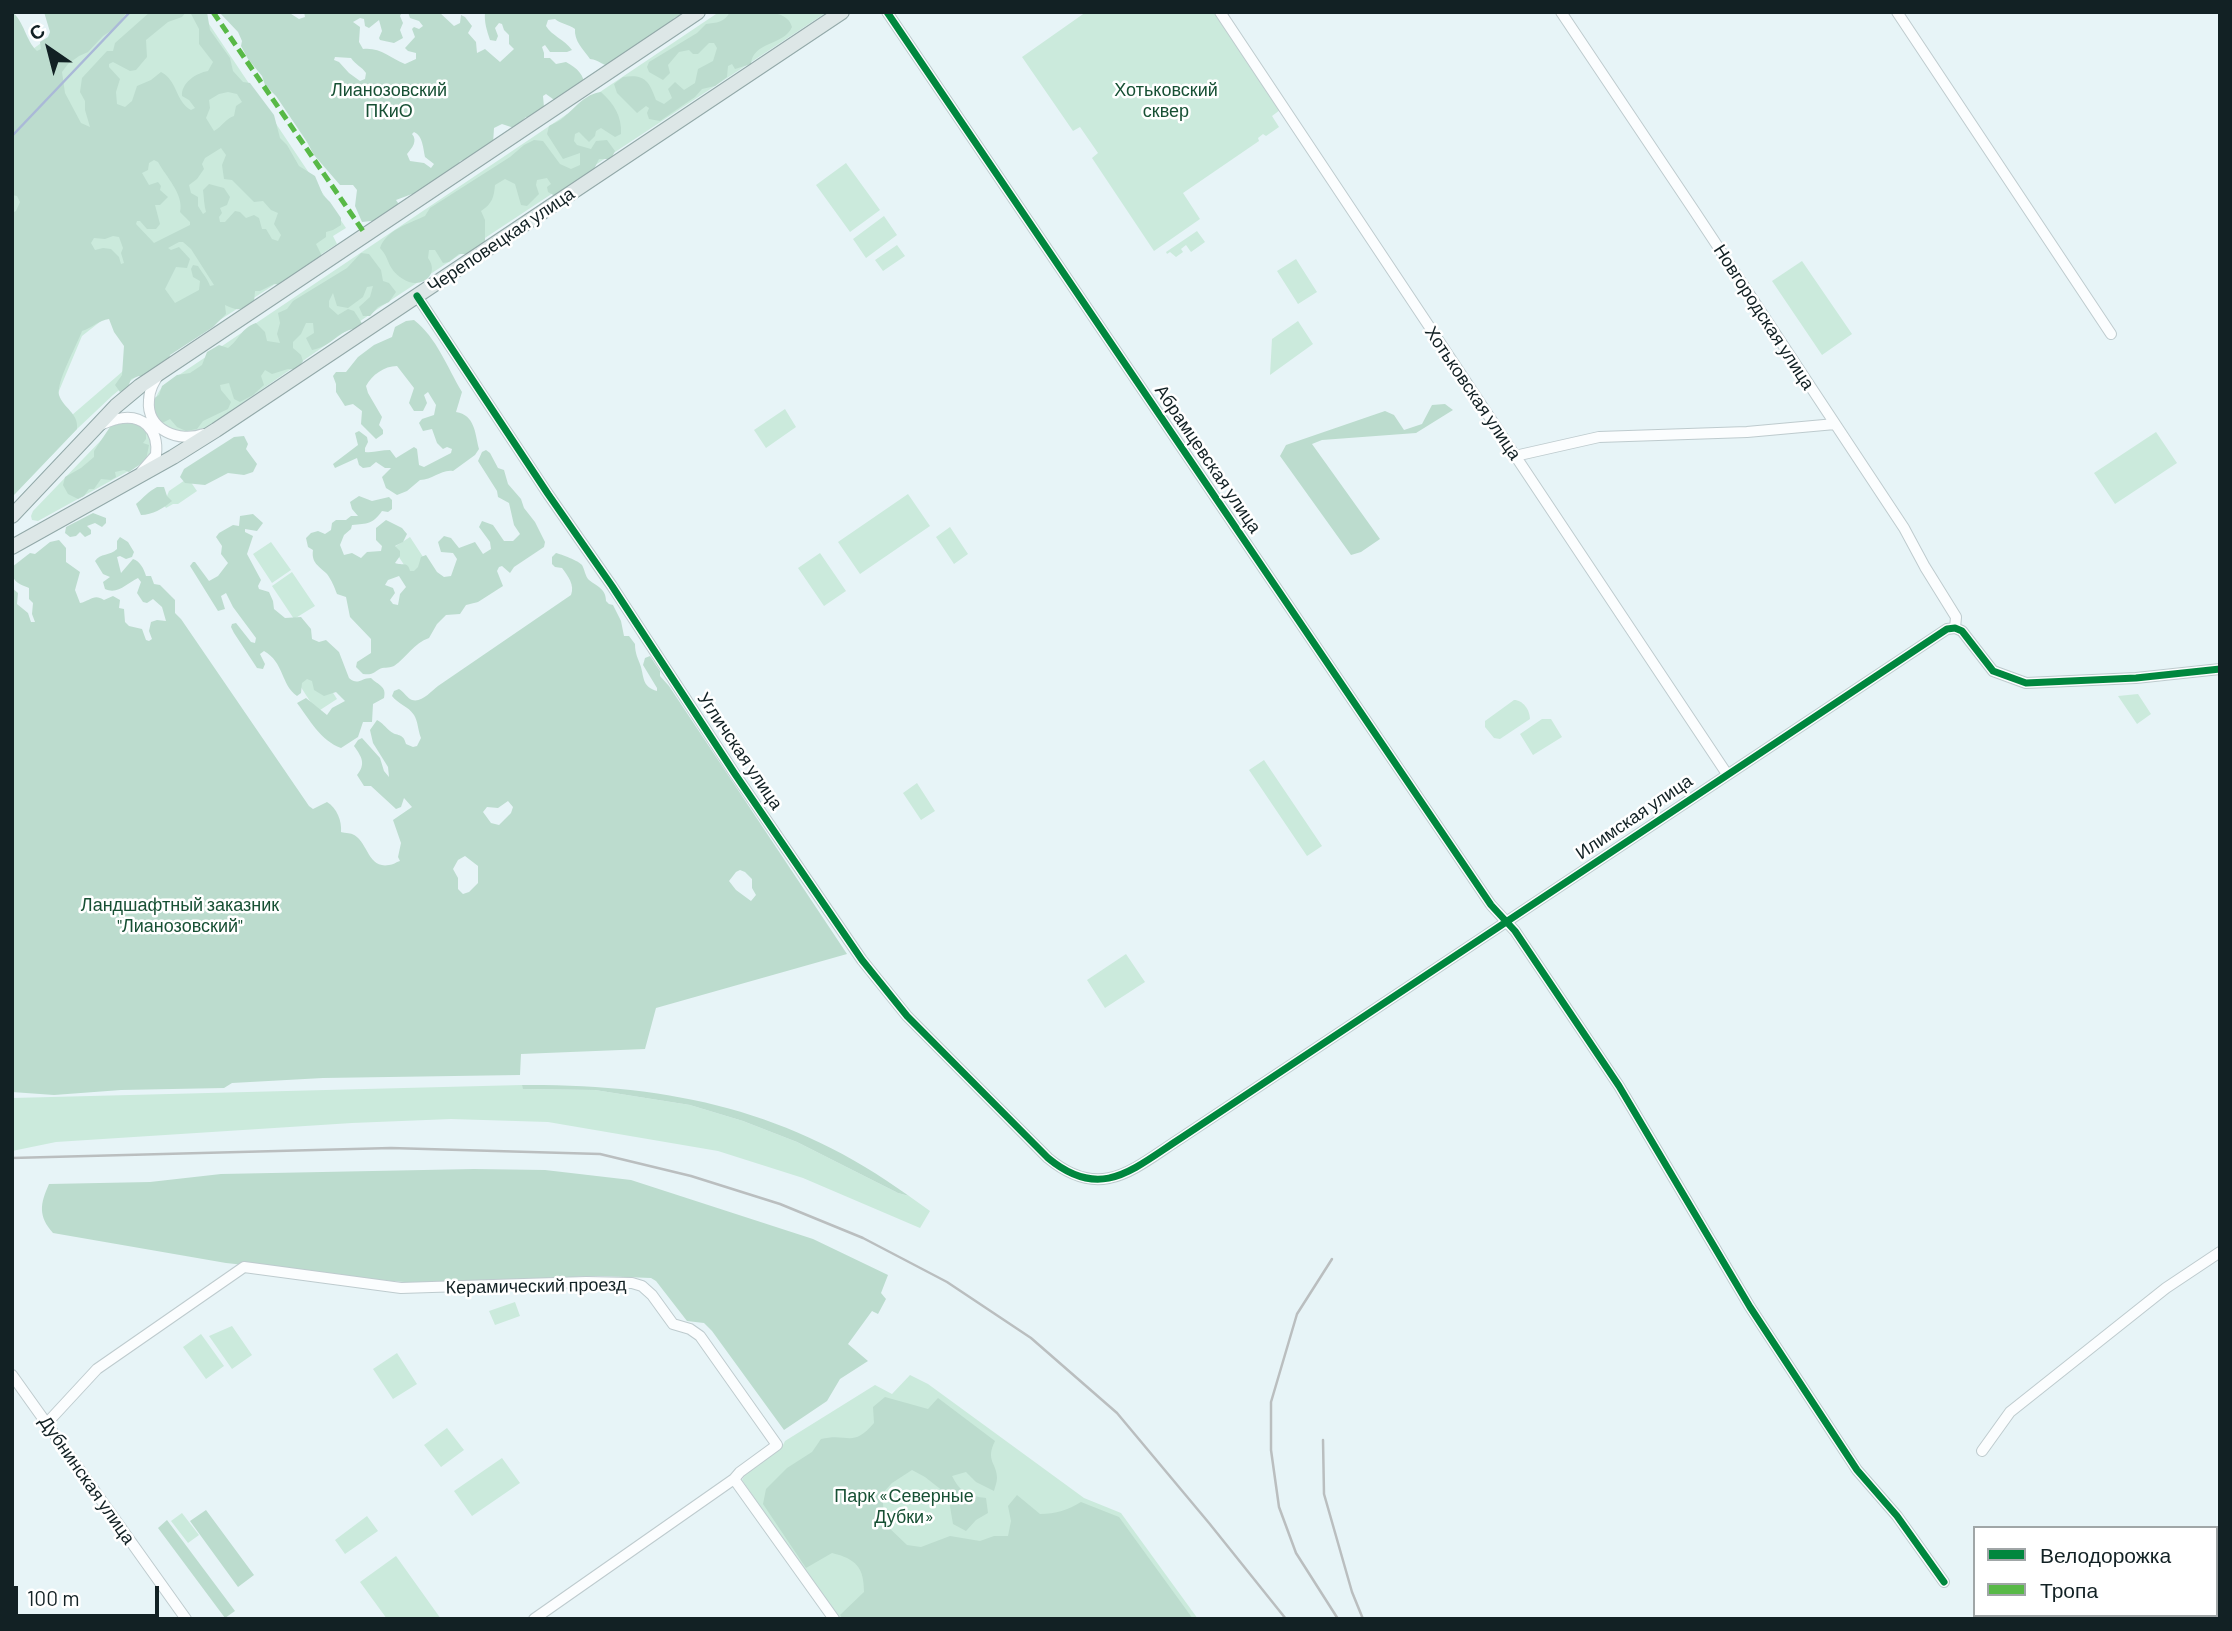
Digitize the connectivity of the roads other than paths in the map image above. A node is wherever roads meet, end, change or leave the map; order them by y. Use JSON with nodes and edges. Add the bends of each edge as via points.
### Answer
{"nodes":[{"id":1,"x":698,"y":12,"type":"edge"},
{"id":2,"x":842,"y":12,"type":"edge"},
{"id":3,"x":887,"y":12,"type":"edge"},
{"id":4,"x":1220,"y":12,"type":"edge"},
{"id":5,"x":1560,"y":12,"type":"edge"},
{"id":6,"x":1896,"y":12,"type":"edge"},
{"id":7,"x":417,"y":296,"type":"junction"},
{"id":8,"x":2111,"y":334,"type":"dead end"},
{"id":9,"x":160,"y":372,"type":"junction"},
{"id":10,"x":1835,"y":424,"type":"junction"},
{"id":11,"x":97,"y":426,"type":"junction"},
{"id":12,"x":216,"y":430,"type":"junction"},
{"id":13,"x":1515,"y":456,"type":"junction"},
{"id":14,"x":136,"y":477,"type":"junction"},
{"id":15,"x":12,"y":516,"type":"edge"},
{"id":16,"x":12,"y":547,"type":"edge"},
{"id":17,"x":1955,"y":628,"type":"junction"},
{"id":18,"x":2220,"y":669,"type":"edge"},
{"id":19,"x":1727,"y":774,"type":"junction"},
{"id":20,"x":1507,"y":922,"type":"junction"},
{"id":21,"x":1086,"y":1179,"type":"joint"},
{"id":22,"x":2220,"y":1252,"type":"edge"},
{"id":23,"x":12,"y":1375,"type":"edge"},
{"id":24,"x":47,"y":1423,"type":"junction"},
{"id":25,"x":1982,"y":1451,"type":"dead end"},
{"id":26,"x":734,"y":1479,"type":"junction"},
{"id":27,"x":1944,"y":1582,"type":"dead end"},
{"id":28,"x":186,"y":1619,"type":"edge"},
{"id":29,"x":534,"y":1619,"type":"edge"},
{"id":30,"x":834,"y":1619,"type":"edge"}],
"edges":[{"from":1,"to":9,"type":"main road"},
{"from":2,"to":7,"type":"main road","name":"Череповецкая улица"},
{"from":3,"to":20,"type":"street","name":"Абрамцевская улица","via":[[1491,905]]},
{"from":4,"to":13,"type":"street","name":"Хотьковская улица"},
{"from":5,"to":10,"type":"street","name":"Новгородская улица"},
{"from":6,"to":8,"type":"street"},
{"from":7,"to":12,"type":"main road","name":"Череповецкая улица"},
{"from":7,"to":21,"type":"street","name":"Угличская улица","via":[[862,960],[907,1016],[1048,1158]]},
{"from":9,"to":11,"type":"main road"},
{"from":9,"to":12,"type":"street","via":[[149,397],[158,426],[184,437]]},
{"from":10,"to":13,"type":"street","via":[[1599,438]]},
{"from":10,"to":17,"type":"street","name":"Новгородская улица","via":[[1904,528],[1956,617]]},
{"from":11,"to":14,"type":"street","via":[[131,418],[142,421],[156,435],[156,455]]},
{"from":11,"to":15,"type":"main road"},
{"from":12,"to":14,"type":"main road","name":"Череповецкая улица"},
{"from":13,"to":19,"type":"street","name":"Хотьковская улица"},
{"from":14,"to":16,"type":"main road","name":"Череповецкая улица"},
{"from":17,"to":18,"type":"street","via":[[1993,671],[2026,682]]},
{"from":17,"to":19,"type":"street","name":"Илимская улица","via":[[1936,635]]},
{"from":19,"to":20,"type":"street","name":"Илимская улица"},
{"from":20,"to":21,"type":"street","name":"Илимская улица","via":[[1140,1165],[1110,1179]]},
{"from":20,"to":27,"type":"street","name":"Абрамцевская улица","via":[[1619,1086],[1750,1307],[1854,1466]]},
{"from":22,"to":25,"type":"street","via":[[2166,1288],[2010,1412]]},
{"from":23,"to":24,"type":"street","name":"Дубнинская улица"},
{"from":24,"to":26,"type":"street","name":"Керамический проезд","via":[[97,1369],[244,1267],[401,1289],[624,1282],[642,1286],[673,1324],[700,1336],[777,1445]]},
{"from":24,"to":28,"type":"street","name":"Дубнинская улица"},
{"from":26,"to":29,"type":"street"},
{"from":26,"to":30,"type":"street"}]}
